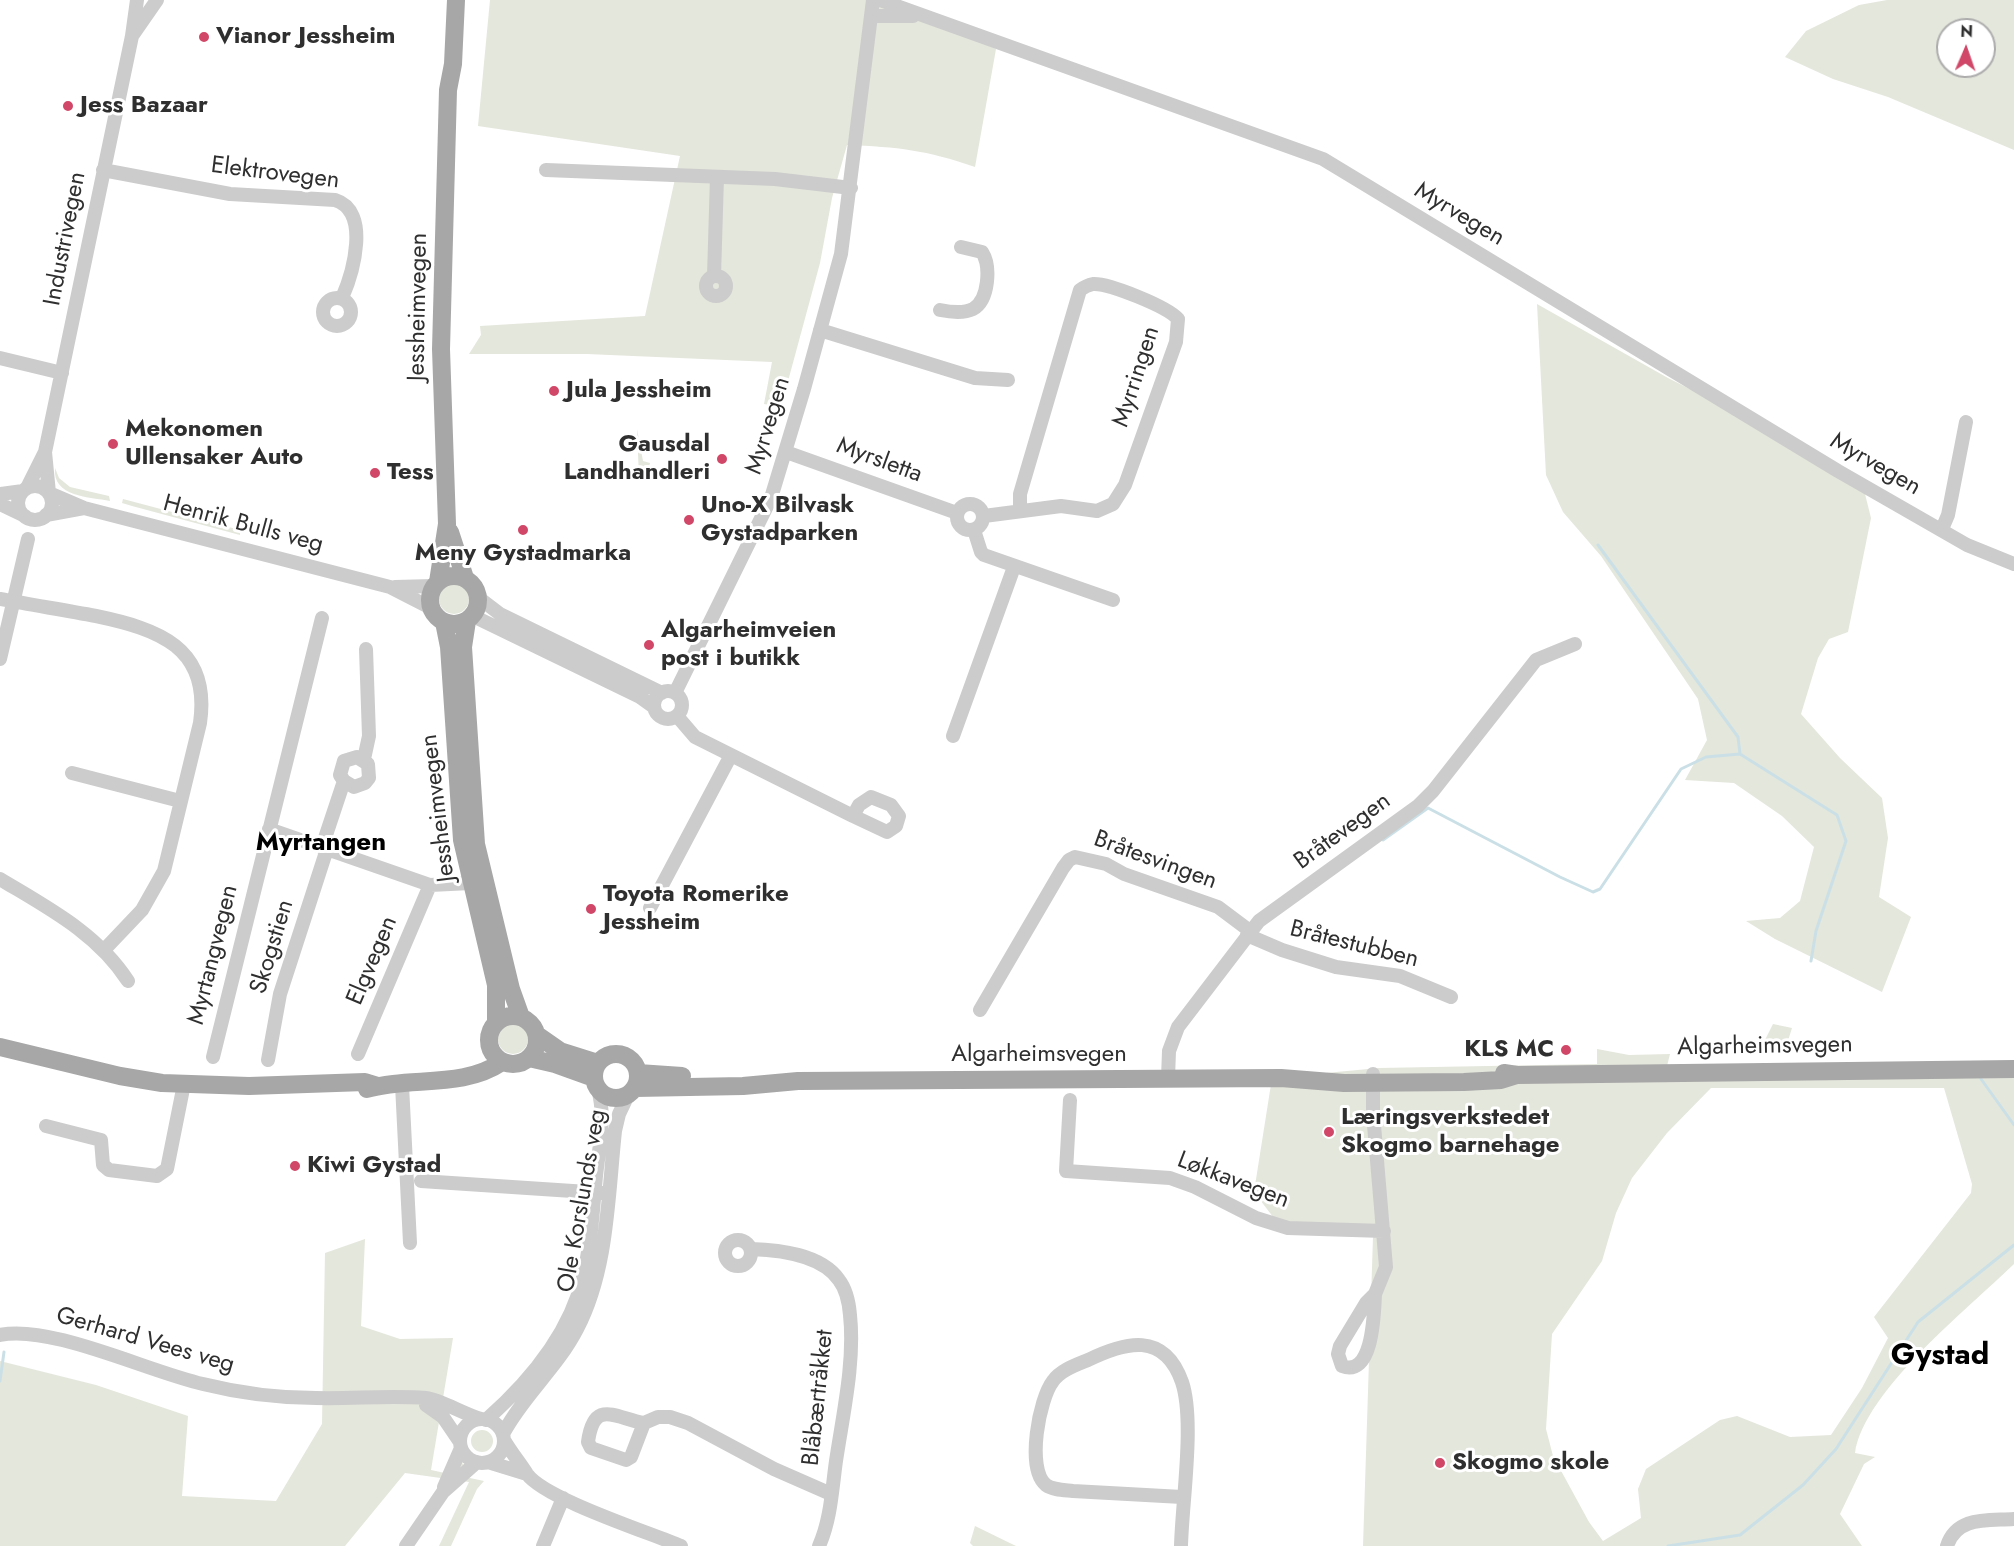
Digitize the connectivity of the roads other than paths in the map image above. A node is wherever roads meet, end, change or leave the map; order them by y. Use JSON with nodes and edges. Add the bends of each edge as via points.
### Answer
{"nodes":[{"id":1,"x":136,"y":0,"type":"edge"},
{"id":2,"x":157,"y":0,"type":"edge"},
{"id":3,"x":443,"y":0,"type":"edge"},
{"id":4,"x":456,"y":0,"type":"edge"},
{"id":5,"x":873,"y":0,"type":"edge"},
{"id":6,"x":880,"y":0,"type":"edge"},
{"id":7,"x":918,"y":15,"type":"junction"},
{"id":8,"x":871,"y":16,"type":"junction"},
{"id":9,"x":132,"y":36,"type":"junction"},
{"id":10,"x":448,"y":90,"type":"junction"},
{"id":11,"x":103,"y":170,"type":"junction"},
{"id":12,"x":546,"y":170,"type":"dead end"},
{"id":13,"x":717,"y":177,"type":"junction"},
{"id":14,"x":851,"y":188,"type":"junction"},
{"id":15,"x":961,"y":247,"type":"dead end"},
{"id":16,"x":714,"y":276,"type":"dead end"},
{"id":17,"x":342,"y":298,"type":"dead end"},
{"id":18,"x":940,"y":310,"type":"dead end"},
{"id":19,"x":820,"y":330,"type":"junction"},
{"id":20,"x":0,"y":358,"type":"edge"},
{"id":21,"x":62,"y":373,"type":"junction"},
{"id":22,"x":1008,"y":380,"type":"dead end"},
{"id":23,"x":1966,"y":422,"type":"dead end"},
{"id":24,"x":45,"y":452,"type":"junction"},
{"id":25,"x":786,"y":452,"type":"junction"},
{"id":26,"x":25,"y":489,"type":"junction"},
{"id":27,"x":49,"y":493,"type":"junction"},
{"id":28,"x":0,"y":494,"type":"edge"},
{"id":29,"x":0,"y":504,"type":"edge"},
{"id":30,"x":84,"y":508,"type":"junction"},
{"id":31,"x":1020,"y":510,"type":"junction"},
{"id":32,"x":957,"y":513,"type":"junction"},
{"id":33,"x":46,"y":515,"type":"junction"},
{"id":34,"x":25,"y":516,"type":"junction"},
{"id":35,"x":984,"y":516,"type":"junction"},
{"id":36,"x":447,"y":524,"type":"junction"},
{"id":37,"x":1942,"y":529,"type":"junction"},
{"id":38,"x":974,"y":530,"type":"junction"},
{"id":39,"x":27,"y":539,"type":"dead end"},
{"id":40,"x":2014,"y":564,"type":"edge"},
{"id":41,"x":1014,"y":567,"type":"junction"},
{"id":42,"x":465,"y":578,"type":"junction"},
{"id":43,"x":436,"y":584,"type":"junction"},
{"id":44,"x":390,"y":587,"type":"junction"},
{"id":45,"x":7,"y":600,"type":"edge"},
{"id":46,"x":1113,"y":600,"type":"dead end"},
{"id":47,"x":431,"y":608,"type":"junction"},
{"id":48,"x":473,"y":612,"type":"junction"},
{"id":49,"x":322,"y":618,"type":"dead end"},
{"id":50,"x":444,"y":622,"type":"junction"},
{"id":51,"x":1575,"y":644,"type":"dead end"},
{"id":52,"x":366,"y":648,"type":"dead end"},
{"id":53,"x":0,"y":659,"type":"edge"},
{"id":54,"x":669,"y":693,"type":"junction"},
{"id":55,"x":654,"y":707,"type":"junction"},
{"id":56,"x":677,"y":716,"type":"junction"},
{"id":57,"x":953,"y":736,"type":"dead end"},
{"id":58,"x":730,"y":757,"type":"junction"},
{"id":59,"x":364,"y":759,"type":"junction"},
{"id":60,"x":72,"y":773,"type":"dead end"},
{"id":61,"x":344,"y":781,"type":"junction"},
{"id":62,"x":180,"y":801,"type":"junction"},
{"id":63,"x":853,"y":816,"type":"dead end"},
{"id":64,"x":269,"y":829,"type":"junction"},
{"id":65,"x":324,"y":848,"type":"junction"},
{"id":66,"x":0,"y":879,"type":"edge"},
{"id":67,"x":471,"y":883,"type":"junction"},
{"id":68,"x":430,"y":885,"type":"junction"},
{"id":69,"x":650,"y":908,"type":"dead end"},
{"id":70,"x":1248,"y":933,"type":"junction"},
{"id":71,"x":104,"y":950,"type":"junction"},
{"id":72,"x":128,"y":981,"type":"dead end"},
{"id":73,"x":1451,"y":997,"type":"dead end"},
{"id":74,"x":980,"y":1010,"type":"dead end"},
{"id":75,"x":521,"y":1017,"type":"junction"},
{"id":76,"x":496,"y":1023,"type":"junction"},
{"id":77,"x":537,"y":1035,"type":"junction"},
{"id":78,"x":489,"y":1042,"type":"junction"},
{"id":79,"x":0,"y":1047,"type":"edge"},
{"id":80,"x":358,"y":1054,"type":"dead end"},
{"id":81,"x":213,"y":1058,"type":"dead end"},
{"id":82,"x":529,"y":1058,"type":"junction"},
{"id":83,"x":268,"y":1060,"type":"dead end"},
{"id":84,"x":502,"y":1062,"type":"junction"},
{"id":85,"x":2014,"y":1069,"type":"edge"},
{"id":86,"x":454,"y":1077,"type":"junction"},
{"id":87,"x":597,"y":1077,"type":"junction"},
{"id":88,"x":1168,"y":1078,"type":"junction"},
{"id":89,"x":1374,"y":1078,"type":"junction"},
{"id":90,"x":184,"y":1084,"type":"junction"},
{"id":91,"x":402,"y":1085,"type":"junction"},
{"id":92,"x":634,"y":1085,"type":"junction"},
{"id":93,"x":1070,"y":1100,"type":"dead end"},
{"id":94,"x":46,"y":1126,"type":"dead end"},
{"id":95,"x":421,"y":1181,"type":"dead end"},
{"id":96,"x":601,"y":1193,"type":"junction"},
{"id":97,"x":1384,"y":1231,"type":"junction"},
{"id":98,"x":410,"y":1243,"type":"dead end"},
{"id":99,"x":751,"y":1249,"type":"dead end"},
{"id":100,"x":1375,"y":1294,"type":"junction"},
{"id":101,"x":0,"y":1335,"type":"edge"},
{"id":102,"x":422,"y":1398,"type":"junction"},
{"id":103,"x":484,"y":1420,"type":"junction"},
{"id":104,"x":644,"y":1423,"type":"dead end"},
{"id":105,"x":503,"y":1437,"type":"junction"},
{"id":106,"x":460,"y":1445,"type":"junction"},
{"id":107,"x":483,"y":1462,"type":"junction"},
{"id":108,"x":527,"y":1474,"type":"junction"},
{"id":109,"x":443,"y":1492,"type":"junction"},
{"id":110,"x":831,"y":1494,"type":"junction"},
{"id":111,"x":1182,"y":1497,"type":"junction"},
{"id":112,"x":563,"y":1498,"type":"junction"},
{"id":113,"x":2014,"y":1519,"type":"edge"},
{"id":114,"x":657,"y":1541,"type":"edge"},
{"id":115,"x":406,"y":1546,"type":"edge"},
{"id":116,"x":543,"y":1546,"type":"edge"},
{"id":117,"x":681,"y":1546,"type":"edge"},
{"id":118,"x":819,"y":1546,"type":"edge"},
{"id":119,"x":1181,"y":1546,"type":"edge"},
{"id":120,"x":1947,"y":1546,"type":"edge"}],
"edges":[{"from":1,"to":9,"type":"street","name":"Industrivegen"},
{"from":2,"to":9,"type":"street","name":"Industrivegen"},
{"from":3,"to":10,"type":"main road","name":"Jessheimvegen"},
{"from":4,"to":10,"type":"main road","name":"Jessheimvegen"},
{"from":5,"to":8,"type":"street","name":"Myrvegen"},
{"from":6,"to":7,"type":"street","name":"Myrvegen"},
{"from":7,"to":8,"type":"street","name":"Myrvegen"},
{"from":7,"to":37,"type":"street","name":"Myrvegen","via":[[1323,159],[1838,471]]},
{"from":8,"to":14,"type":"street","name":"Myrvegen"},
{"from":9,"to":11,"type":"street","name":"Industrivegen"},
{"from":10,"to":36,"type":"main road","name":"Jessheimvegen","via":[[441,349]]},
{"from":11,"to":17,"type":"street","name":"Elektrovegen","via":[[230,194],[335,200],[347,205],[354,216],[355,249]]},
{"from":11,"to":21,"type":"street","name":"Industrivegen"},
{"from":12,"to":13,"type":"street"},
{"from":13,"to":14,"type":"street","via":[[800,180]]},
{"from":13,"to":16,"type":"street"},
{"from":14,"to":19,"type":"street","name":"Myrvegen","via":[[841,254]]},
{"from":15,"to":18,"type":"street","via":[[982,252],[986,259],[984,292],[978,305],[970,310]]},
{"from":19,"to":22,"type":"street","via":[[964,375]]},
{"from":19,"to":25,"type":"street","name":"Myrvegen"},
{"from":20,"to":21,"type":"street"},
{"from":21,"to":24,"type":"street","name":"Industrivegen"},
{"from":23,"to":37,"type":"street","name":"Myrvegen"},
{"from":24,"to":26,"type":"street","name":"Industrivegen"},
{"from":24,"to":27,"type":"street","name":"Industrivegen"},
{"from":25,"to":32,"type":"street","name":"Myrsletta"},
{"from":25,"to":54,"type":"street","name":"Myrvegen","via":[[771,498]]},
{"from":26,"to":27,"type":"street","name":"Henrik Bulls veg","via":[[38,486]]},
{"from":26,"to":28,"type":"street","name":"Henrik Bulls veg"},
{"from":26,"to":34,"type":"street","via":[[18,503]]},
{"from":27,"to":30,"type":"street","name":"Henrik Bulls veg"},
{"from":27,"to":33,"type":"street","via":[[52,503]]},
{"from":29,"to":34,"type":"street","name":"Henrik Bulls veg"},
{"from":30,"to":33,"type":"street","name":"Henrik Bulls veg"},
{"from":30,"to":44,"type":"street","name":"Henrik Bulls veg"},
{"from":31,"to":31,"type":"street","name":"Myrringen","via":[[1061,506],[1097,511],[1119,497],[1176,342],[1178,319],[1167,309],[1101,285],[1080,290],[1020,494]]},
{"from":31,"to":35,"type":"street","name":"Myrringen"},
{"from":32,"to":35,"type":"street","via":[[972,504]]},
{"from":32,"to":38,"type":"street","via":[[960,526]]},
{"from":33,"to":34,"type":"street","name":"Henrik Bulls veg","via":[[35,519]]},
{"from":35,"to":38,"type":"street"},
{"from":36,"to":42,"type":"main road","name":"Jessheimvegen"},
{"from":36,"to":43,"type":"main road","name":"Jessheimvegen"},
{"from":37,"to":40,"type":"street","name":"Myrvegen","via":[[1967,545]]},
{"from":38,"to":41,"type":"street","via":[[981,552]]},
{"from":39,"to":45,"type":"street"},
{"from":41,"to":46,"type":"street"},
{"from":41,"to":57,"type":"street"},
{"from":42,"to":43,"type":"main road","via":[[450,576]]},
{"from":42,"to":48,"type":"main road","via":[[474,586]]},
{"from":43,"to":44,"type":"street","name":"Henrik Bulls veg"},
{"from":43,"to":47,"type":"main road","via":[[430,597]]},
{"from":44,"to":47,"type":"street","name":"Henrik Bulls veg"},
{"from":45,"to":53,"type":"street"},
{"from":45,"to":62,"type":"street","via":[[144,628],[167,639],[188,657],[202,697],[200,723]]},
{"from":47,"to":50,"type":"main road"},
{"from":48,"to":50,"type":"main road","via":[[452,624]]},
{"from":48,"to":54,"type":"street","via":[[500,614]]},
{"from":48,"to":55,"type":"street"},
{"from":48,"to":75,"type":"main road","name":"Jessheimvegen","via":[[463,647],[476,844],[510,989]]},
{"from":49,"to":64,"type":"street","name":"Myrtangvegen"},
{"from":50,"to":67,"type":"main road","name":"Jessheimvegen","via":[[449,647],[457,795]]},
{"from":51,"to":70,"type":"street","name":"Bråtevegen","via":[[1536,660],[1418,806],[1268,913]]},
{"from":52,"to":59,"type":"street","via":[[369,745]]},
{"from":54,"to":55,"type":"street","via":[[656,698]]},
{"from":54,"to":56,"type":"street","via":[[682,704]]},
{"from":55,"to":56,"type":"street","via":[[661,718]]},
{"from":56,"to":58,"type":"street","via":[[695,737]]},
{"from":58,"to":63,"type":"street"},
{"from":58,"to":69,"type":"street"},
{"from":59,"to":61,"type":"street","via":[[350,757],[344,761]]},
{"from":59,"to":61,"type":"street","via":[[370,771],[365,783],[354,786]]},
{"from":60,"to":62,"type":"street"},
{"from":61,"to":65,"type":"street","name":"Skogstien"},
{"from":62,"to":71,"type":"street","via":[[158,886],[130,925]]},
{"from":64,"to":65,"type":"street"},
{"from":64,"to":81,"type":"street","name":"Myrtangvegen"},
{"from":65,"to":68,"type":"street"},
{"from":65,"to":83,"type":"street","name":"Skogstien","via":[[280,994]]},
{"from":66,"to":71,"type":"street","via":[[52,910]]},
{"from":67,"to":68,"type":"street"},
{"from":67,"to":76,"type":"main road","name":"Jessheimvegen","via":[[496,985]]},
{"from":68,"to":80,"type":"street","name":"Elgvegen"},
{"from":70,"to":73,"type":"street","name":"Bråtestubben","via":[[1281,950],[1336,967],[1400,976]]},
{"from":70,"to":74,"type":"street","name":"Bråtesvingen","via":[[1218,907],[1106,864],[1075,857],[1063,868]]},
{"from":70,"to":88,"type":"street","name":"Bråtevegen","via":[[1178,1027],[1169,1051]]},
{"from":71,"to":72,"type":"street"},
{"from":75,"to":76,"type":"main road","via":[[508,1016]]},
{"from":75,"to":77,"type":"main road"},
{"from":76,"to":78,"type":"main road"},
{"from":77,"to":82,"type":"main road","via":[[536,1048]]},
{"from":77,"to":87,"type":"main road"},
{"from":78,"to":84,"type":"main road"},
{"from":78,"to":86,"type":"main road","via":[[482,1054]]},
{"from":79,"to":90,"type":"main road","via":[[120,1076]]},
{"from":82,"to":84,"type":"main road","via":[[513,1065]]},
{"from":82,"to":87,"type":"main road"},
{"from":84,"to":86,"type":"main road","via":[[477,1073]]},
{"from":85,"to":89,"type":"main road","name":"Algarheimsvegen","via":[[1516,1075],[1464,1082]]},
{"from":86,"to":91,"type":"main road"},
{"from":87,"to":92,"type":"main road","via":[[613,1098]]},
{"from":87,"to":92,"type":"main road","via":[[609,1055],[619,1054],[632,1060]]},
{"from":87,"to":96,"type":"street","name":"Ole Korslunds veg","via":[[602,1113]]},
{"from":88,"to":89,"type":"main road","name":"Algarheimsvegen","via":[[1281,1078],[1311,1082]]},
{"from":88,"to":92,"type":"main road","name":"Algarheimsvegen"},
{"from":89,"to":97,"type":"street","via":[[1373,1113]]},
{"from":90,"to":91,"type":"main road"},
{"from":90,"to":94,"type":"street","via":[[169,1163],[157,1176],[109,1170],[103,1165],[100,1140]]},
{"from":91,"to":98,"type":"street"},
{"from":92,"to":96,"type":"street","name":"Ole Korslunds veg","via":[[619,1114]]},
{"from":93,"to":97,"type":"street","name":"Løkkavegen","via":[[1066,1171],[1170,1178],[1256,1218],[1288,1228]]},
{"from":95,"to":96,"type":"street"},
{"from":96,"to":103,"type":"street","name":"Ole Korslunds veg","via":[[583,1279],[566,1323],[506,1402]]},
{"from":96,"to":105,"type":"street","name":"Ole Korslunds veg","via":[[595,1282],[578,1328],[551,1370],[515,1412]]},
{"from":97,"to":100,"type":"street","via":[[1386,1267]]},
{"from":99,"to":110,"type":"street","name":"Blåbærtråkket","via":[[774,1250],[815,1262],[839,1279],[846,1295],[850,1314],[849,1362]]},
{"from":100,"to":100,"type":"street","via":[[1340,1346],[1339,1361],[1350,1369],[1357,1368],[1365,1359]]},
{"from":101,"to":102,"type":"street","name":"Gerhard Vees veg","via":[[20,1332],[47,1336],[224,1389],[313,1398]]},
{"from":102,"to":103,"type":"street","name":"Gerhard Vees veg"},
{"from":102,"to":106,"type":"street","via":[[443,1417]]},
{"from":103,"to":105,"type":"street","via":[[496,1425]]},
{"from":103,"to":106,"type":"street","via":[[466,1426]]},
{"from":104,"to":110,"type":"street","via":[[670,1417],[688,1423]]},
{"from":105,"to":107,"type":"street","via":[[501,1451]]},
{"from":105,"to":108,"type":"street"},
{"from":106,"to":107,"type":"street","via":[[467,1457]]},
{"from":106,"to":109,"type":"street"},
{"from":107,"to":108,"type":"street"},
{"from":107,"to":109,"type":"street"},
{"from":108,"to":112,"type":"street"},
{"from":109,"to":115,"type":"street"},
{"from":110,"to":118,"type":"street","name":"Blåbærtråkket"},
{"from":111,"to":111,"type":"street","via":[[1186,1406],[1182,1382],[1167,1359],[1149,1346],[1124,1344],[1064,1371],[1053,1380],[1041,1409],[1037,1433],[1036,1461],[1046,1485],[1073,1491]]},
{"from":111,"to":119,"type":"street"},
{"from":112,"to":114,"type":"street"},
{"from":112,"to":116,"type":"street"},
{"from":113,"to":120,"type":"street","via":[[1964,1523],[1951,1534]]},
{"from":114,"to":117,"type":"street"}]}
